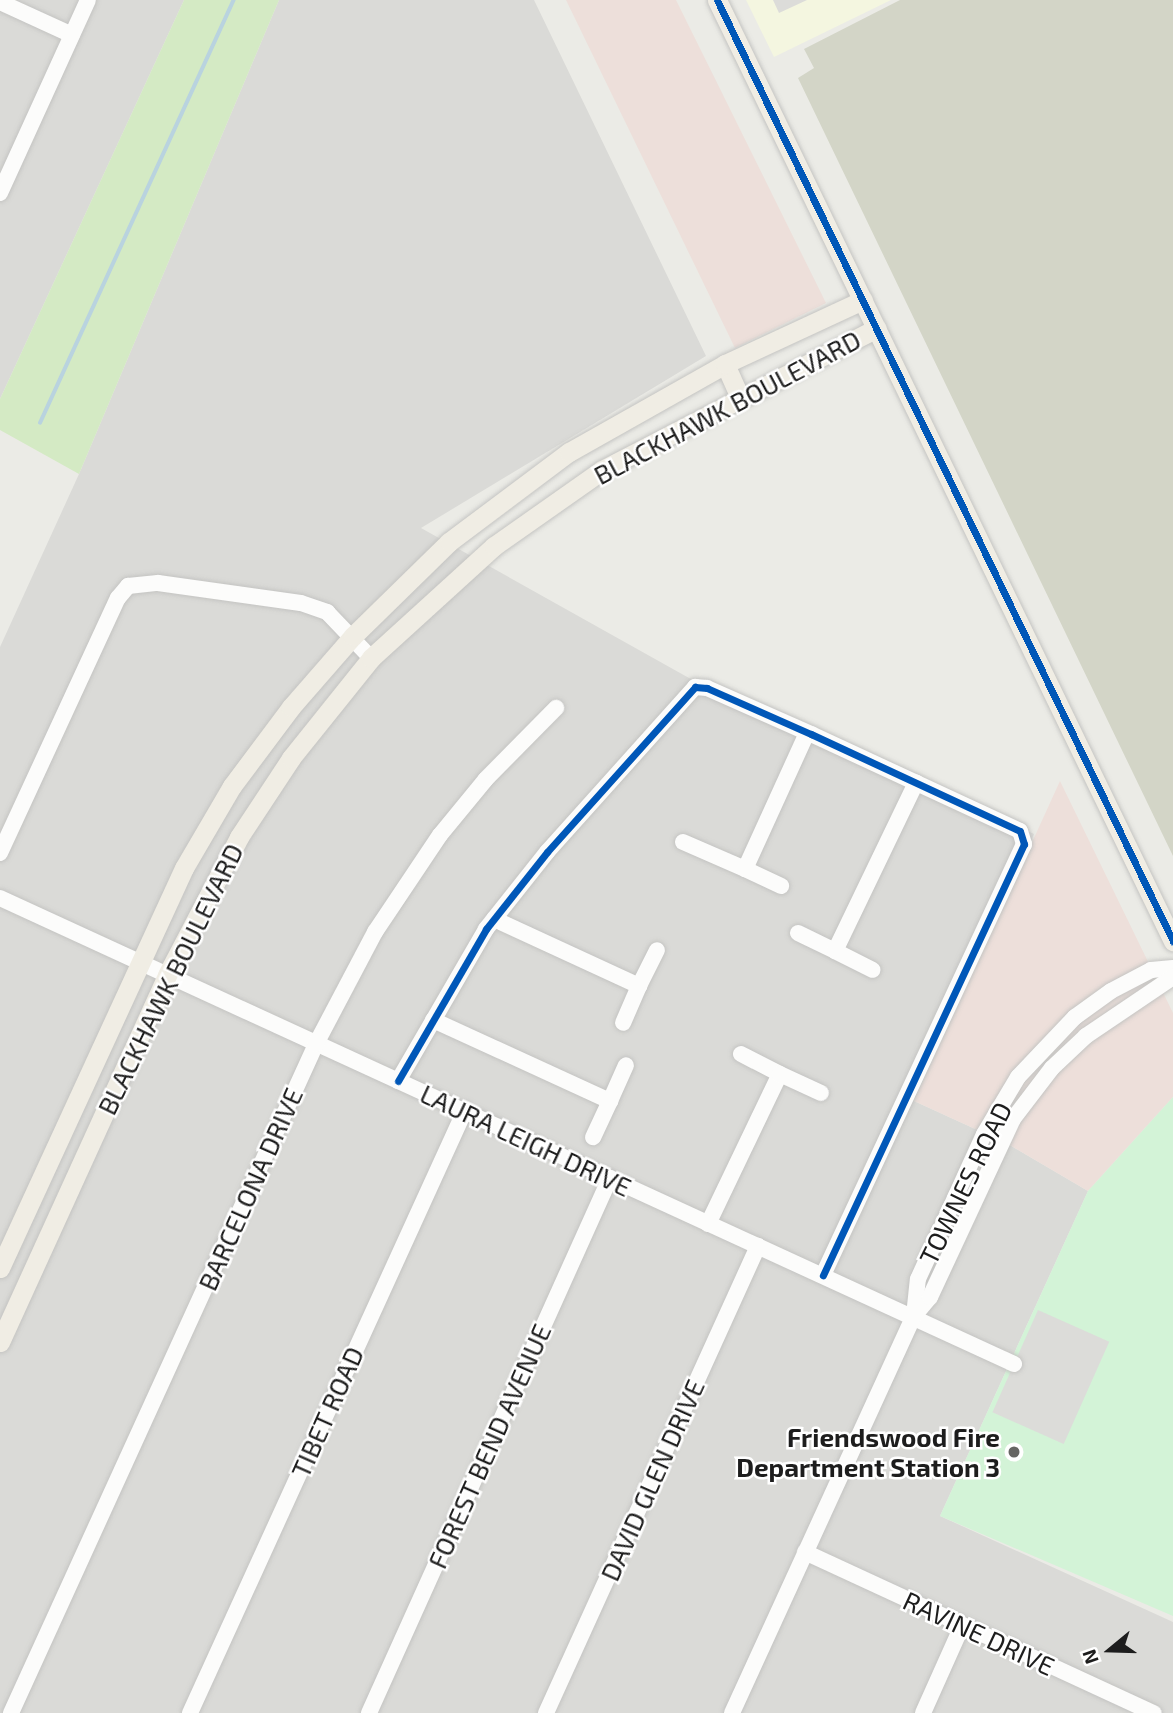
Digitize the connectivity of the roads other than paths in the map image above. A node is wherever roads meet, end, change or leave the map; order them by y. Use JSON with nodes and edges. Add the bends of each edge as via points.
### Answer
{"nodes":[{"id":1,"x":88,"y":0,"type":"edge"},
{"id":2,"x":717,"y":0,"type":"edge"},
{"id":3,"x":0,"y":2,"type":"edge"},
{"id":4,"x":72,"y":35,"type":"junction"},
{"id":5,"x":0,"y":194,"type":"edge"},
{"id":6,"x":863,"y":299,"type":"junction"},
{"id":7,"x":877,"y":328,"type":"junction"},
{"id":8,"x":725,"y":364,"type":"junction"},
{"id":9,"x":739,"y":396,"type":"junction"},
{"id":10,"x":518,"y":489,"type":"junction"},
{"id":11,"x":537,"y":514,"type":"junction"},
{"id":12,"x":353,"y":636,"type":"junction"},
{"id":13,"x":371,"y":658,"type":"junction"},
{"id":14,"x":556,"y":708,"type":"dead end"},
{"id":15,"x":807,"y":733,"type":"junction"},
{"id":16,"x":916,"y":783,"type":"junction"},
{"id":17,"x":683,"y":842,"type":"dead end"},
{"id":18,"x":0,"y":853,"type":"edge"},
{"id":19,"x":745,"y":869,"type":"junction"},
{"id":20,"x":781,"y":886,"type":"dead end"},
{"id":21,"x":0,"y":898,"type":"edge"},
{"id":22,"x":494,"y":919,"type":"junction"},
{"id":23,"x":798,"y":933,"type":"dead end"},
{"id":24,"x":1173,"y":941,"type":"edge"},
{"id":25,"x":657,"y":950,"type":"dead end"},
{"id":26,"x":835,"y":951,"type":"junction"},
{"id":27,"x":140,"y":964,"type":"junction"},
{"id":28,"x":1173,"y":968,"type":"edge"},
{"id":29,"x":873,"y":970,"type":"dead end"},
{"id":30,"x":167,"y":975,"type":"junction"},
{"id":31,"x":1173,"y":977,"type":"edge"},
{"id":32,"x":639,"y":986,"type":"junction"},
{"id":33,"x":433,"y":1020,"type":"junction"},
{"id":34,"x":624,"y":1023,"type":"dead end"},
{"id":35,"x":316,"y":1044,"type":"junction"},
{"id":36,"x":741,"y":1054,"type":"dead end"},
{"id":37,"x":626,"y":1065,"type":"dead end"},
{"id":38,"x":780,"y":1074,"type":"junction"},
{"id":39,"x":398,"y":1081,"type":"junction"},
{"id":40,"x":821,"y":1093,"type":"dead end"},
{"id":41,"x":610,"y":1101,"type":"junction"},
{"id":42,"x":465,"y":1110,"type":"junction"},
{"id":43,"x":593,"y":1137,"type":"dead end"},
{"id":44,"x":610,"y":1178,"type":"junction"},
{"id":45,"x":708,"y":1224,"type":"junction"},
{"id":46,"x":758,"y":1246,"type":"junction"},
{"id":47,"x":0,"y":1270,"type":"edge"},
{"id":48,"x":824,"y":1276,"type":"junction"},
{"id":49,"x":26,"y":1284,"type":"junction"},
{"id":50,"x":914,"y":1316,"type":"junction"},
{"id":51,"x":0,"y":1342,"type":"edge"},
{"id":52,"x":1014,"y":1364,"type":"dead end"},
{"id":53,"x":806,"y":1552,"type":"junction"},
{"id":54,"x":962,"y":1626,"type":"junction"},
{"id":55,"x":1117,"y":1697,"type":"junction"},
{"id":56,"x":11,"y":1713,"type":"edge"},
{"id":57,"x":190,"y":1713,"type":"edge"},
{"id":58,"x":369,"y":1713,"type":"edge"},
{"id":59,"x":546,"y":1713,"type":"edge"},
{"id":60,"x":732,"y":1713,"type":"edge"},
{"id":61,"x":923,"y":1713,"type":"edge"},
{"id":62,"x":1110,"y":1713,"type":"edge"},
{"id":63,"x":1154,"y":1713,"type":"edge"}],
"edges":[{"from":1,"to":4,"type":"street"},
{"from":2,"to":6,"type":"main road"},
{"from":3,"to":4,"type":"street"},
{"from":4,"to":5,"type":"street"},
{"from":6,"to":7,"type":"main road"},
{"from":6,"to":8,"type":"main road","name":"BLACKHAWK BOULEVARD"},
{"from":7,"to":9,"type":"main road","name":"BLACKHAWK BOULEVARD"},
{"from":7,"to":24,"type":"main road"},
{"from":8,"to":9,"type":"main road"},
{"from":8,"to":10,"type":"main road","name":"BLACKHAWK BOULEVARD","via":[[625,417]]},
{"from":9,"to":11,"type":"main road","name":"BLACKHAWK BOULEVARD","via":[[634,451]]},
{"from":10,"to":11,"type":"main road"},
{"from":10,"to":12,"type":"main road","name":"BLACKHAWK BOULEVARD","via":[[430,558]]},
{"from":11,"to":13,"type":"main road","name":"BLACKHAWK BOULEVARD","via":[[494,546]]},
{"from":12,"to":13,"type":"street"},
{"from":12,"to":18,"type":"street","via":[[327,612],[300,603],[158,583],[128,586],[118,598]]},
{"from":12,"to":27,"type":"main road","name":"BLACKHAWK BOULEVARD","via":[[291,707],[232,786],[184,868]]},
{"from":13,"to":30,"type":"main road","name":"BLACKHAWK BOULEVARD","via":[[291,758],[239,837]]},
{"from":14,"to":35,"type":"street","name":"BARCELONA DRIVE","via":[[486,779],[440,835],[375,932]]},
{"from":15,"to":16,"type":"street"},
{"from":15,"to":19,"type":"street"},
{"from":15,"to":22,"type":"street","via":[[707,688],[695,687],[547,852]]},
{"from":16,"to":26,"type":"street"},
{"from":16,"to":48,"type":"street","via":[[1020,831],[1024,844]]},
{"from":17,"to":19,"type":"street"},
{"from":19,"to":20,"type":"street"},
{"from":21,"to":27,"type":"street","name":"LAURA LEIGH DRIVE"},
{"from":22,"to":32,"type":"street"},
{"from":22,"to":33,"type":"street"},
{"from":23,"to":26,"type":"street"},
{"from":25,"to":32,"type":"street"},
{"from":26,"to":29,"type":"street"},
{"from":27,"to":30,"type":"street","name":"LAURA LEIGH DRIVE"},
{"from":27,"to":47,"type":"main road","name":"BLACKHAWK BOULEVARD"},
{"from":28,"to":50,"type":"street","name":"TOWNES ROAD","via":[[1151,970],[1111,991],[1075,1017],[1018,1077],[984,1134],[918,1279]]},
{"from":30,"to":35,"type":"street","name":"LAURA LEIGH DRIVE"},
{"from":30,"to":49,"type":"main road","name":"BLACKHAWK BOULEVARD"},
{"from":31,"to":50,"type":"street","name":"TOWNES ROAD","via":[[1086,1036],[1031,1092],[996,1152],[930,1297]]},
{"from":32,"to":34,"type":"street"},
{"from":33,"to":39,"type":"street"},
{"from":33,"to":41,"type":"street"},
{"from":35,"to":39,"type":"street","name":"LAURA LEIGH DRIVE"},
{"from":35,"to":56,"type":"street","name":"BARCELONA DRIVE"},
{"from":36,"to":38,"type":"street"},
{"from":37,"to":41,"type":"street"},
{"from":38,"to":40,"type":"street"},
{"from":38,"to":45,"type":"street"},
{"from":39,"to":42,"type":"street","name":"LAURA LEIGH DRIVE"},
{"from":41,"to":43,"type":"street"},
{"from":42,"to":44,"type":"street","name":"LAURA LEIGH DRIVE"},
{"from":42,"to":57,"type":"street","name":"TIBET ROAD"},
{"from":44,"to":45,"type":"street","name":"LAURA LEIGH DRIVE"},
{"from":44,"to":58,"type":"street","name":"FOREST BEND AVENUE"},
{"from":45,"to":46,"type":"street","name":"LAURA LEIGH DRIVE"},
{"from":46,"to":48,"type":"street","name":"LAURA LEIGH DRIVE"},
{"from":46,"to":59,"type":"street","name":"DAVID GLEN DRIVE"},
{"from":47,"to":49,"type":"main road"},
{"from":48,"to":50,"type":"street","name":"LAURA LEIGH DRIVE"},
{"from":49,"to":51,"type":"main road","name":"BLACKHAWK BOULEVARD"},
{"from":50,"to":52,"type":"street","name":"LAURA LEIGH DRIVE"},
{"from":50,"to":53,"type":"street","name":"TOWNES ROAD"},
{"from":53,"to":54,"type":"street","name":"RAVINE DRIVE"},
{"from":53,"to":60,"type":"street","name":"TOWNES ROAD"},
{"from":54,"to":55,"type":"street","name":"RAVINE DRIVE"},
{"from":54,"to":61,"type":"street"},
{"from":55,"to":62,"type":"street"},
{"from":55,"to":63,"type":"street","name":"RAVINE DRIVE"}]}
